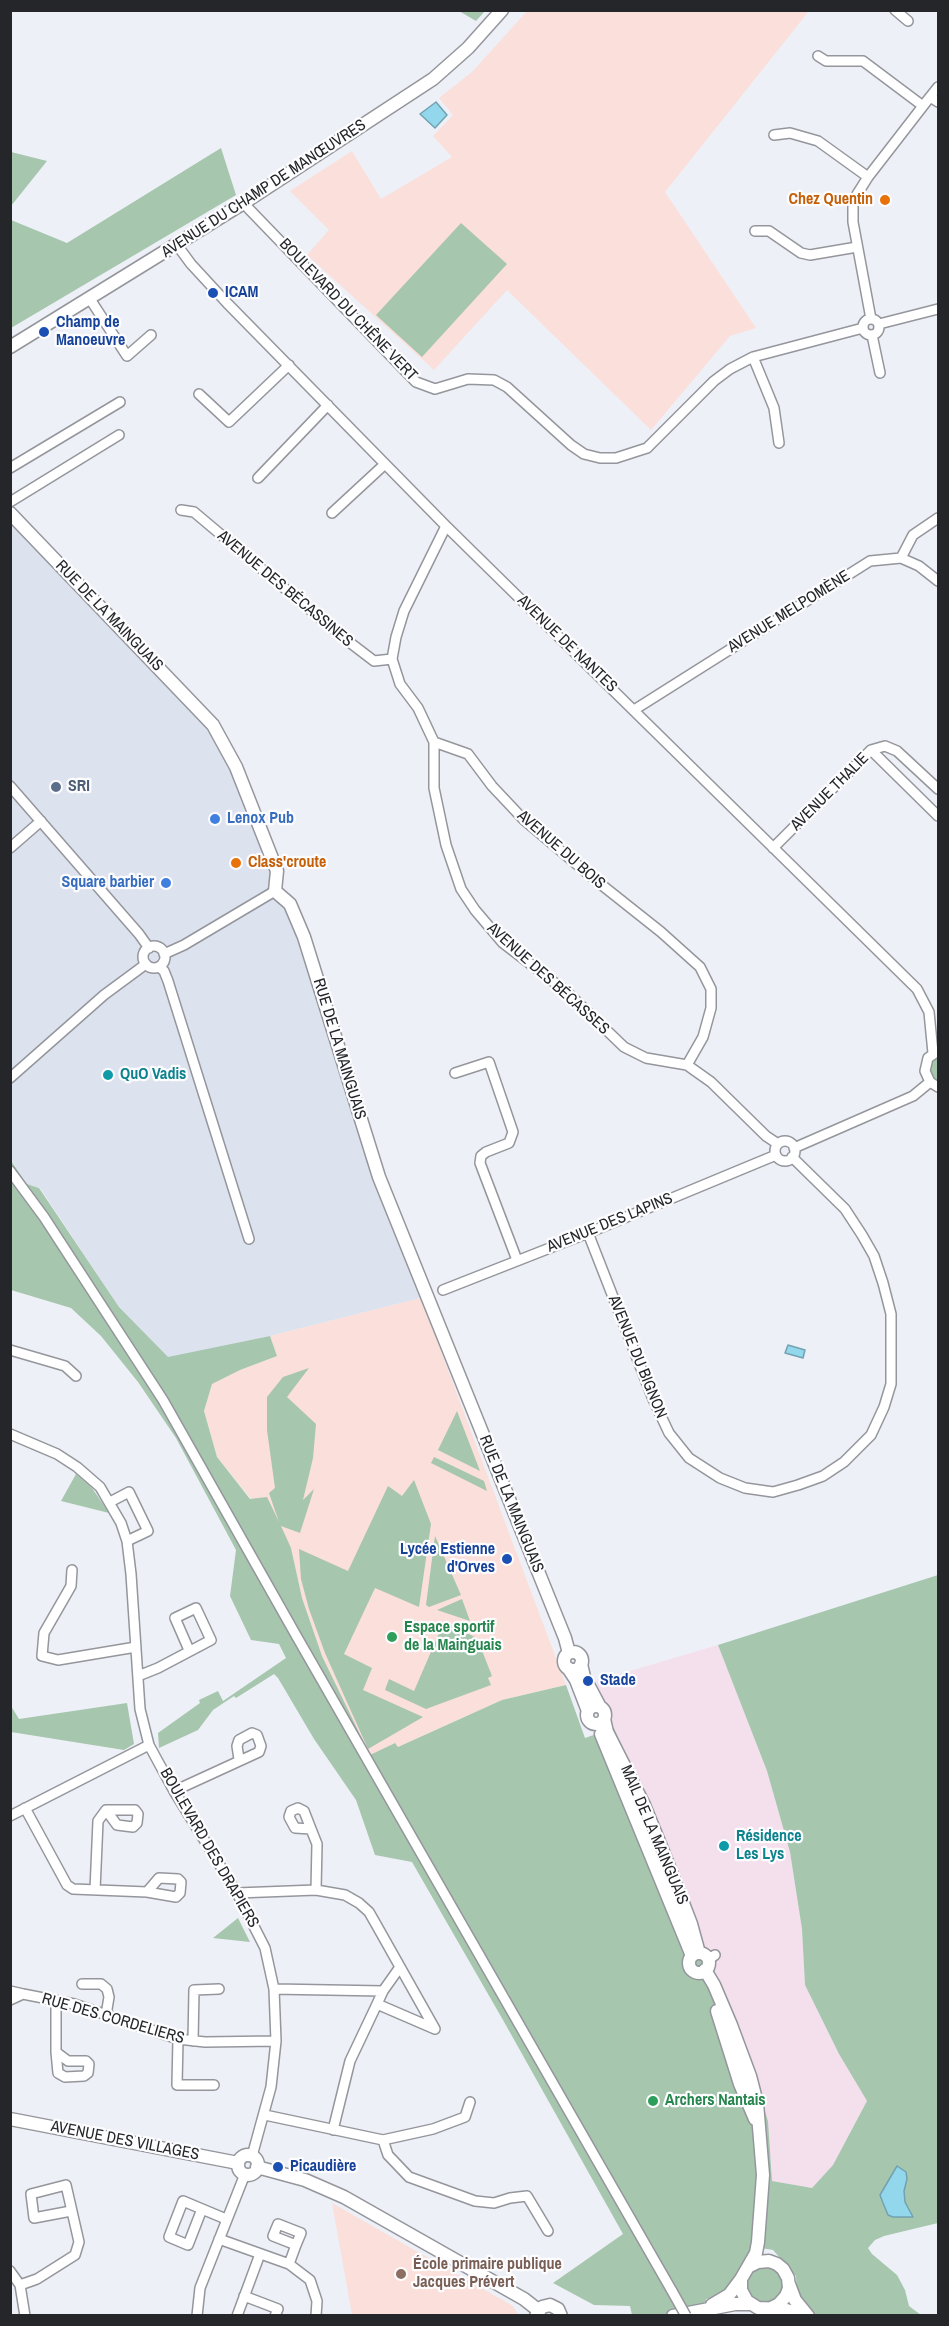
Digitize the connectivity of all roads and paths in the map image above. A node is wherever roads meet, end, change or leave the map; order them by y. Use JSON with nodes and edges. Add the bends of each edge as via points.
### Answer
{"nodes":[{"id":1,"x":501,"y":10,"type":"edge"},
{"id":2,"x":895,"y":10,"type":"edge"},
{"id":3,"x":908,"y":21,"type":"dead end"},
{"id":4,"x":818,"y":56,"type":"dead end"},
{"id":5,"x":939,"y":87,"type":"edge"},
{"id":6,"x":934,"y":100,"type":"edge"},
{"id":7,"x":923,"y":106,"type":"junction"},
{"id":8,"x":774,"y":135,"type":"dead end"},
{"id":9,"x":868,"y":177,"type":"junction"},
{"id":10,"x":245,"y":202,"type":"junction"},
{"id":11,"x":755,"y":231,"type":"dead end"},
{"id":12,"x":177,"y":245,"type":"junction"},
{"id":13,"x":857,"y":247,"type":"junction"},
{"id":14,"x":90,"y":299,"type":"junction"},
{"id":15,"x":939,"y":309,"type":"edge"},
{"id":16,"x":875,"y":322,"type":"junction"},
{"id":17,"x":863,"y":328,"type":"junction"},
{"id":18,"x":151,"y":335,"type":"dead end"},
{"id":19,"x":872,"y":335,"type":"junction"},
{"id":20,"x":10,"y":347,"type":"edge"},
{"id":21,"x":753,"y":357,"type":"junction"},
{"id":22,"x":289,"y":365,"type":"junction"},
{"id":23,"x":880,"y":373,"type":"dead end"},
{"id":24,"x":199,"y":394,"type":"dead end"},
{"id":25,"x":120,"y":402,"type":"dead end"},
{"id":26,"x":328,"y":405,"type":"junction"},
{"id":27,"x":119,"y":435,"type":"dead end"},
{"id":28,"x":779,"y":443,"type":"dead end"},
{"id":29,"x":385,"y":464,"type":"junction"},
{"id":30,"x":10,"y":468,"type":"edge"},
{"id":31,"x":258,"y":478,"type":"dead end"},
{"id":32,"x":10,"y":502,"type":"edge"},
{"id":33,"x":181,"y":510,"type":"dead end"},
{"id":34,"x":10,"y":513,"type":"edge"},
{"id":35,"x":333,"y":513,"type":"dead end"},
{"id":36,"x":939,"y":518,"type":"edge"},
{"id":37,"x":446,"y":525,"type":"junction"},
{"id":38,"x":901,"y":558,"type":"junction"},
{"id":39,"x":939,"y":581,"type":"edge"},
{"id":40,"x":392,"y":659,"type":"junction"},
{"id":41,"x":634,"y":710,"type":"junction"},
{"id":42,"x":434,"y":742,"type":"junction"},
{"id":43,"x":871,"y":750,"type":"junction"},
{"id":44,"x":10,"y":786,"type":"edge"},
{"id":45,"x":939,"y":789,"type":"edge"},
{"id":46,"x":939,"y":816,"type":"edge"},
{"id":47,"x":41,"y":821,"type":"junction"},
{"id":48,"x":10,"y":848,"type":"edge"},
{"id":49,"x":773,"y":848,"type":"junction"},
{"id":50,"x":275,"y":891,"type":"junction"},
{"id":51,"x":149,"y":948,"type":"junction"},
{"id":52,"x":164,"y":954,"type":"junction"},
{"id":53,"x":146,"y":964,"type":"junction"},
{"id":54,"x":159,"y":967,"type":"junction"},
{"id":55,"x":936,"y":1052,"type":"edge"},
{"id":56,"x":687,"y":1065,"type":"junction"},
{"id":57,"x":455,"y":1073,"type":"dead end"},
{"id":58,"x":10,"y":1078,"type":"edge"},
{"id":59,"x":934,"y":1085,"type":"edge"},
{"id":60,"x":778,"y":1144,"type":"junction"},
{"id":61,"x":793,"y":1153,"type":"junction"},
{"id":62,"x":776,"y":1155,"type":"junction"},
{"id":63,"x":10,"y":1171,"type":"edge"},
{"id":64,"x":588,"y":1233,"type":"junction"},
{"id":65,"x":249,"y":1239,"type":"dead end"},
{"id":66,"x":517,"y":1260,"type":"junction"},
{"id":67,"x":443,"y":1290,"type":"dead end"},
{"id":68,"x":10,"y":1350,"type":"edge"},
{"id":69,"x":76,"y":1376,"type":"dead end"},
{"id":70,"x":10,"y":1434,"type":"edge"},
{"id":71,"x":110,"y":1502,"type":"junction"},
{"id":72,"x":127,"y":1541,"type":"junction"},
{"id":73,"x":72,"y":1570,"type":"dead end"},
{"id":74,"x":136,"y":1647,"type":"junction"},
{"id":75,"x":189,"y":1650,"type":"junction"},
{"id":76,"x":138,"y":1676,"type":"junction"},
{"id":77,"x":594,"y":1709,"type":"joint"},
{"id":78,"x":149,"y":1745,"type":"junction"},
{"id":79,"x":239,"y":1759,"type":"dead end"},
{"id":80,"x":174,"y":1791,"type":"junction"},
{"id":81,"x":25,"y":1808,"type":"junction"},
{"id":82,"x":106,"y":1810,"type":"dead end"},
{"id":83,"x":10,"y":1816,"type":"edge"},
{"id":84,"x":311,"y":1829,"type":"dead end"},
{"id":85,"x":95,"y":1890,"type":"junction"},
{"id":86,"x":316,"y":1890,"type":"junction"},
{"id":87,"x":147,"y":1892,"type":"dead end"},
{"id":88,"x":237,"y":1893,"type":"junction"},
{"id":89,"x":399,"y":1967,"type":"junction"},
{"id":90,"x":82,"y":1984,"type":"dead end"},
{"id":91,"x":219,"y":1989,"type":"dead end"},
{"id":92,"x":274,"y":1989,"type":"junction"},
{"id":93,"x":10,"y":1991,"type":"edge"},
{"id":94,"x":383,"y":1991,"type":"junction"},
{"id":95,"x":23,"y":1995,"type":"junction"},
{"id":96,"x":10,"y":2000,"type":"edge"},
{"id":97,"x":57,"y":2000,"type":"junction"},
{"id":98,"x":377,"y":2004,"type":"junction"},
{"id":99,"x":106,"y":2015,"type":"junction"},
{"id":100,"x":178,"y":2039,"type":"junction"},
{"id":101,"x":193,"y":2041,"type":"junction"},
{"id":102,"x":276,"y":2041,"type":"junction"},
{"id":103,"x":57,"y":2052,"type":"dead end"},
{"id":104,"x":214,"y":2085,"type":"dead end"},
{"id":105,"x":470,"y":2102,"type":"dead end"},
{"id":106,"x":265,"y":2115,"type":"junction"},
{"id":107,"x":10,"y":2119,"type":"edge"},
{"id":108,"x":333,"y":2130,"type":"junction"},
{"id":109,"x":383,"y":2140,"type":"junction"},
{"id":110,"x":255,"y":2162,"type":"junction"},
{"id":111,"x":242,"y":2169,"type":"junction"},
{"id":112,"x":202,"y":2209,"type":"junction"},
{"id":113,"x":71,"y":2211,"type":"junction"},
{"id":114,"x":226,"y":2219,"type":"junction"},
{"id":115,"x":548,"y":2231,"type":"dead end"},
{"id":116,"x":760,"y":2232,"type":"junction"},
{"id":117,"x":219,"y":2239,"type":"junction"},
{"id":118,"x":296,"y":2245,"type":"dead end"},
{"id":119,"x":260,"y":2254,"type":"junction"},
{"id":120,"x":289,"y":2264,"type":"junction"},
{"id":121,"x":777,"y":2264,"type":"junction"},
{"id":122,"x":748,"y":2267,"type":"junction"},
{"id":123,"x":10,"y":2271,"type":"edge"},
{"id":124,"x":741,"y":2279,"type":"junction"},
{"id":125,"x":789,"y":2284,"type":"junction"},
{"id":126,"x":20,"y":2285,"type":"junction"},
{"id":127,"x":244,"y":2296,"type":"junction"},
{"id":128,"x":750,"y":2304,"type":"junction"},
{"id":129,"x":706,"y":2308,"type":"junction"},
{"id":130,"x":771,"y":2308,"type":"junction"},
{"id":131,"x":537,"y":2313,"type":"edge"},
{"id":132,"x":25,"y":2316,"type":"edge"},
{"id":133,"x":197,"y":2316,"type":"edge"},
{"id":134,"x":237,"y":2316,"type":"edge"},
{"id":135,"x":275,"y":2316,"type":"edge"},
{"id":136,"x":316,"y":2316,"type":"edge"},
{"id":137,"x":561,"y":2316,"type":"edge"},
{"id":138,"x":673,"y":2316,"type":"edge"},
{"id":139,"x":686,"y":2316,"type":"edge"},
{"id":140,"x":807,"y":2316,"type":"edge"}],
"edges":[{"from":1,"to":10,"type":"street","name":"AVENUE DU CHAMP DE MANŒUVRES","via":[[468,48],[433,79]]},
{"from":2,"to":3,"type":"street"},
{"from":4,"to":7,"type":"street","via":[[826,61],[863,61]]},
{"from":5,"to":6,"type":"street"},
{"from":6,"to":7,"type":"street"},
{"from":7,"to":9,"type":"street"},
{"from":8,"to":9,"type":"street","via":[[790,133],[818,141]]},
{"from":9,"to":13,"type":"street","via":[[853,205]]},
{"from":10,"to":12,"type":"street","name":"AVENUE DU CHAMP DE MANŒUVRES"},
{"from":10,"to":21,"type":"street","name":"BOULEVARD DU CHÊNE VERT","via":[[416,382],[435,389],[468,379],[494,380],[584,454],[616,458],[647,448],[714,381]]},
{"from":11,"to":13,"type":"street","via":[[769,231],[810,255]]},
{"from":12,"to":14,"type":"street","name":"AVENUE DU CHAMP DE MANŒUVRES"},
{"from":12,"to":22,"type":"street","name":"AVENUE DE NANTES"},
{"from":13,"to":16,"type":"street"},
{"from":14,"to":18,"type":"street","via":[[127,356]]},
{"from":14,"to":20,"type":"street","name":"AVENUE DU CHAMP DE MANŒUVRES"},
{"from":15,"to":16,"type":"street"},
{"from":16,"to":17,"type":"street","via":[[865,322]]},
{"from":16,"to":19,"type":"street","via":[[878,332]]},
{"from":17,"to":19,"type":"street"},
{"from":17,"to":21,"type":"street","name":"BOULEVARD DU CHÊNE VERT"},
{"from":19,"to":23,"type":"street"},
{"from":21,"to":28,"type":"street","via":[[774,408]]},
{"from":22,"to":24,"type":"street","via":[[229,422]]},
{"from":22,"to":26,"type":"street","name":"AVENUE DE NANTES"},
{"from":25,"to":30,"type":"street"},
{"from":26,"to":29,"type":"street","name":"AVENUE DE NANTES"},
{"from":26,"to":31,"type":"street"},
{"from":27,"to":32,"type":"street"},
{"from":29,"to":35,"type":"street"},
{"from":29,"to":37,"type":"street","name":"AVENUE DE NANTES"},
{"from":33,"to":40,"type":"street","name":"AVENUE DES BÉCASSINES","via":[[194,512],[374,661]]},
{"from":34,"to":50,"type":"street","name":"RUE DE LA MAINGUAIS","via":[[213,725],[236,767],[277,871]]},
{"from":36,"to":38,"type":"street","via":[[913,535]]},
{"from":37,"to":40,"type":"street","via":[[404,611]]},
{"from":37,"to":41,"type":"street","name":"AVENUE DE NANTES"},
{"from":38,"to":39,"type":"street"},
{"from":38,"to":41,"type":"street","name":"AVENUE MELPOMÈNE","via":[[870,561]]},
{"from":40,"to":42,"type":"street","via":[[400,684],[418,708]]},
{"from":41,"to":49,"type":"street","name":"AVENUE DE NANTES"},
{"from":42,"to":56,"type":"street","name":"AVENUE DES BÉCASSES","via":[[434,788],[446,845],[461,889],[475,910],[503,943],[568,993],[624,1047],[646,1058]]},
{"from":42,"to":56,"type":"street","name":"AVENUE DU BOIS","via":[[468,754],[524,820],[700,967],[711,989],[711,1008],[704,1037]]},
{"from":43,"to":45,"type":"street","via":[[885,746],[897,751]]},
{"from":43,"to":46,"type":"street","name":"AVENUE THALIE"},
{"from":43,"to":49,"type":"street","name":"AVENUE THALIE"},
{"from":44,"to":47,"type":"street"},
{"from":47,"to":48,"type":"street"},
{"from":47,"to":51,"type":"street"},
{"from":49,"to":55,"type":"street","name":"AVENUE DE NANTES","via":[[917,989],[929,1012]]},
{"from":50,"to":52,"type":"street"},
{"from":50,"to":77,"type":"street","name":"RUE DE LA MAINGUAIS","via":[[290,904],[301,929],[379,1177],[569,1653],[579,1654],[575,1666],[584,1677]]},
{"from":51,"to":52,"type":"street","via":[[158,947]]},
{"from":51,"to":53,"type":"street","via":[[144,957]]},
{"from":52,"to":54,"type":"street"},
{"from":53,"to":54,"type":"street"},
{"from":53,"to":58,"type":"street","via":[[104,995]]},
{"from":54,"to":65,"type":"street","via":[[168,981]]},
{"from":55,"to":59,"type":"street","name":"AVENUE DE NANTES","via":[[925,1071]]},
{"from":56,"to":60,"type":"street"},
{"from":57,"to":66,"type":"street","via":[[489,1062],[513,1132],[509,1143],[486,1152],[480,1163]]},
{"from":59,"to":61,"type":"street"},
{"from":60,"to":61,"type":"street","via":[[787,1142]]},
{"from":60,"to":62,"type":"street"},
{"from":61,"to":62,"type":"street","via":[[784,1161]]},
{"from":61,"to":64,"type":"street","name":"AVENUE DU BIGNON","via":[[845,1209],[862,1235],[874,1256],[891,1314],[891,1384],[884,1407],[871,1435],[823,1476],[773,1492],[746,1488],[720,1478],[690,1458],[669,1433],[652,1399]]},
{"from":62,"to":64,"type":"street","name":"AVENUE DES LAPINS"},
{"from":63,"to":139,"type":"street","bridge":true,"via":[[163,1400]]},
{"from":64,"to":66,"type":"street","name":"AVENUE DES LAPINS"},
{"from":66,"to":67,"type":"street","name":"AVENUE DES LAPINS"},
{"from":68,"to":69,"type":"street","via":[[65,1366]]},
{"from":70,"to":71,"type":"street","name":"BOULEVARD DES DRAPIERS","via":[[77,1467],[100,1487]]},
{"from":71,"to":72,"type":"street","name":"BOULEVARD DES DRAPIERS"},
{"from":71,"to":72,"type":"street","via":[[129,1492],[148,1531]]},
{"from":72,"to":74,"type":"street","name":"BOULEVARD DES DRAPIERS"},
{"from":73,"to":74,"type":"street","via":[[71,1586],[44,1633],[42,1656],[58,1660]]},
{"from":74,"to":76,"type":"street","name":"BOULEVARD DES DRAPIERS"},
{"from":75,"to":75,"type":"street","via":[[211,1640],[196,1608],[175,1618]]},
{"from":75,"to":76,"type":"street"},
{"from":76,"to":78,"type":"street","name":"BOULEVARD DES DRAPIERS","via":[[140,1709]]},
{"from":77,"to":116,"type":"street","name":"MAIL DE LA MAINGUAIS","via":[[605,1712],[601,1722],[750,2076],[757,2103],[763,2175]]},
{"from":78,"to":80,"type":"street","name":"BOULEVARD DES DRAPIERS"},
{"from":78,"to":81,"type":"street"},
{"from":79,"to":80,"type":"street"},
{"from":80,"to":88,"type":"street","name":"BOULEVARD DES DRAPIERS"},
{"from":81,"to":83,"type":"street"},
{"from":81,"to":85,"type":"street","via":[[67,1885]]},
{"from":82,"to":85,"type":"street","via":[[98,1821]]},
{"from":84,"to":86,"type":"street","via":[[317,1844]]},
{"from":85,"to":87,"type":"street"},
{"from":86,"to":88,"type":"street"},
{"from":86,"to":89,"type":"street","via":[[345,1895],[369,1912]]},
{"from":88,"to":92,"type":"street","name":"BOULEVARD DES DRAPIERS","via":[[265,1948]]},
{"from":89,"to":94,"type":"street"},
{"from":89,"to":98,"type":"street","via":[[435,2029]]},
{"from":90,"to":99,"type":"street","via":[[101,1984],[107,1989],[110,1997]]},
{"from":91,"to":101,"type":"street","via":[[194,1990]]},
{"from":92,"to":94,"type":"street"},
{"from":92,"to":102,"type":"street","name":"BOULEVARD DES DRAPIERS"},
{"from":93,"to":95,"type":"street","name":"RUE DES CORDELIERS"},
{"from":94,"to":98,"type":"street"},
{"from":95,"to":96,"type":"street"},
{"from":95,"to":97,"type":"street","name":"RUE DES CORDELIERS"},
{"from":97,"to":99,"type":"street","name":"RUE DES CORDELIERS"},
{"from":97,"to":103,"type":"street"},
{"from":98,"to":108,"type":"street","via":[[350,2061]]},
{"from":99,"to":100,"type":"street","name":"RUE DES CORDELIERS"},
{"from":100,"to":101,"type":"street","name":"RUE DES CORDELIERS"},
{"from":100,"to":104,"type":"street","via":[[177,2085]]},
{"from":101,"to":102,"type":"street","name":"RUE DES CORDELIERS"},
{"from":102,"to":106,"type":"street","name":"BOULEVARD DES DRAPIERS"},
{"from":105,"to":109,"type":"street","via":[[465,2117]]},
{"from":106,"to":108,"type":"street"},
{"from":106,"to":110,"type":"street","name":"BOULEVARD DES DRAPIERS"},
{"from":107,"to":111,"type":"street","name":"AVENUE DES VILLAGES"},
{"from":108,"to":109,"type":"street"},
{"from":109,"to":115,"type":"street","via":[[388,2155],[409,2177],[474,2201],[494,2203],[527,2196]]},
{"from":110,"to":111,"type":"street","via":[[243,2157]]},
{"from":110,"to":131,"type":"street","via":[[344,2197],[509,2291]]},
{"from":111,"to":114,"type":"street"},
{"from":112,"to":112,"type":"street","via":[[183,2202],[169,2237],[188,2245]]},
{"from":112,"to":114,"type":"street"},
{"from":113,"to":113,"type":"street","via":[[66,2186],[31,2194],[34,2218]]},
{"from":113,"to":126,"type":"street","via":[[79,2242],[75,2255]]},
{"from":114,"to":117,"type":"street"},
{"from":116,"to":121,"type":"street","name":"MAIL DE LA MAINGUAIS"},
{"from":116,"to":122,"type":"street","name":"MAIL DE LA MAINGUAIS","via":[[756,2253]]},
{"from":117,"to":119,"type":"street"},
{"from":117,"to":133,"type":"street","via":[[200,2288]]},
{"from":118,"to":120,"type":"street"},
{"from":119,"to":120,"type":"street"},
{"from":119,"to":127,"type":"street"},
{"from":120,"to":136,"type":"street","via":[[310,2280],[317,2301]]},
{"from":121,"to":122,"type":"street","via":[[762,2261]]},
{"from":121,"to":125,"type":"street"},
{"from":122,"to":124,"type":"street"},
{"from":123,"to":126,"type":"street"},
{"from":124,"to":128,"type":"street","via":[[743,2294]]},
{"from":124,"to":129,"type":"street","via":[[729,2295]]},
{"from":125,"to":130,"type":"street","via":[[784,2299]]},
{"from":125,"to":140,"type":"street"},
{"from":126,"to":132,"type":"street"},
{"from":127,"to":134,"type":"street"},
{"from":127,"to":135,"type":"street","via":[[278,2309]]},
{"from":128,"to":129,"type":"street"},
{"from":128,"to":130,"type":"street"},
{"from":129,"to":138,"type":"street"},
{"from":130,"to":140,"type":"street"},
{"from":131,"to":137,"type":"street","via":[[550,2305]]}]}
